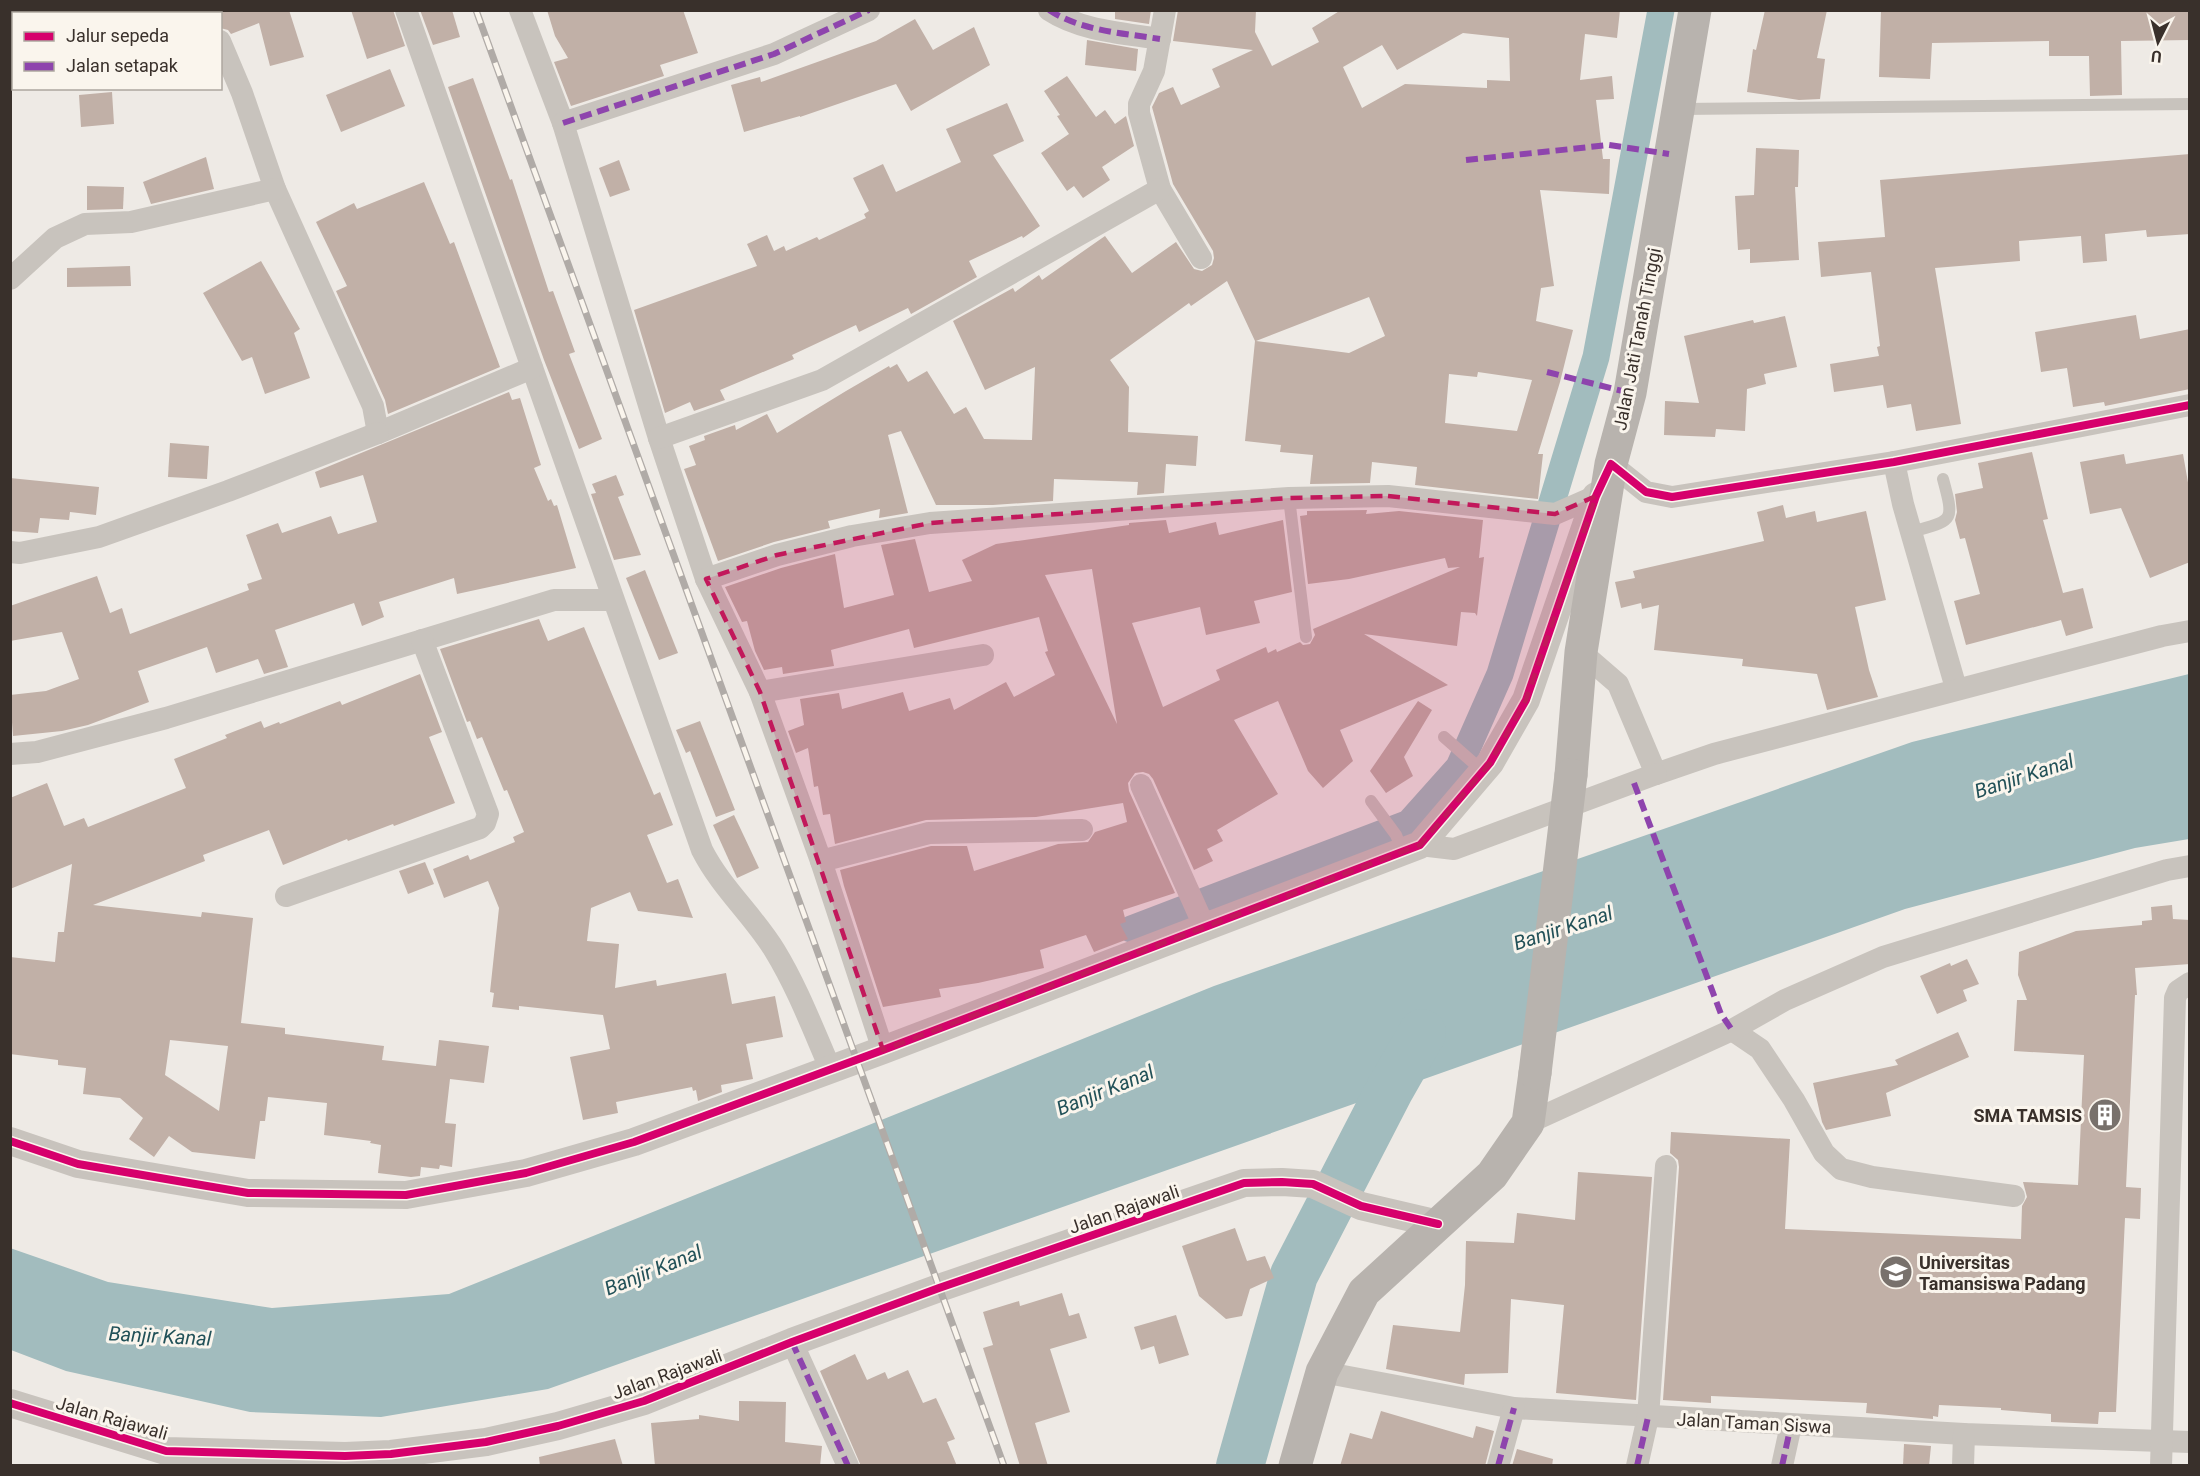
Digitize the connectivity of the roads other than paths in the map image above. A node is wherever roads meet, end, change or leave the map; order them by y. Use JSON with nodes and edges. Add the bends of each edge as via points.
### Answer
{"nodes":[{"id":1,"x":406,"y":10,"type":"edge"},
{"id":2,"x":520,"y":10,"type":"edge"},
{"id":3,"x":870,"y":10,"type":"edge"},
{"id":4,"x":1049,"y":10,"type":"edge"},
{"id":5,"x":1165,"y":10,"type":"edge"},
{"id":6,"x":1695,"y":10,"type":"edge"},
{"id":7,"x":1160,"y":39,"type":"junction"},
{"id":8,"x":222,"y":46,"type":"edge"},
{"id":9,"x":2190,"y":104,"type":"edge"},
{"id":10,"x":1677,"y":109,"type":"junction"},
{"id":11,"x":563,"y":123,"type":"junction"},
{"id":12,"x":275,"y":189,"type":"junction"},
{"id":13,"x":1160,"y":189,"type":"junction"},
{"id":14,"x":1201,"y":258,"type":"dead end"},
{"id":15,"x":10,"y":279,"type":"edge"},
{"id":16,"x":532,"y":368,"type":"junction"},
{"id":17,"x":2190,"y":405,"type":"edge"},
{"id":18,"x":378,"y":433,"type":"junction"},
{"id":19,"x":659,"y":438,"type":"junction"},
{"id":20,"x":1894,"y":462,"type":"junction"},
{"id":21,"x":1611,"y":464,"type":"junction"},
{"id":22,"x":1943,"y":479,"type":"dead end"},
{"id":23,"x":1596,"y":496,"type":"junction"},
{"id":24,"x":1289,"y":498,"type":"junction"},
{"id":25,"x":1911,"y":532,"type":"junction"},
{"id":26,"x":10,"y":552,"type":"edge"},
{"id":27,"x":706,"y":579,"type":"junction"},
{"id":28,"x":613,"y":600,"type":"junction"},
{"id":29,"x":2190,"y":631,"type":"edge"},
{"id":30,"x":1306,"y":637,"type":"dead end"},
{"id":31,"x":422,"y":640,"type":"junction"},
{"id":32,"x":1581,"y":652,"type":"junction"},
{"id":33,"x":983,"y":655,"type":"dead end"},
{"id":34,"x":1956,"y":688,"type":"junction"},
{"id":35,"x":760,"y":692,"type":"junction"},
{"id":36,"x":1449,"y":741,"type":"dead end"},
{"id":37,"x":10,"y":754,"type":"edge"},
{"id":38,"x":1484,"y":765,"type":"junction"},
{"id":39,"x":1656,"y":774,"type":"junction"},
{"id":40,"x":1141,"y":785,"type":"dead end"},
{"id":41,"x":1374,"y":805,"type":"dead end"},
{"id":42,"x":1082,"y":830,"type":"dead end"},
{"id":43,"x":1406,"y":844,"type":"junction"},
{"id":44,"x":821,"y":861,"type":"junction"},
{"id":45,"x":2190,"y":866,"type":"edge"},
{"id":46,"x":285,"y":896,"type":"dead end"},
{"id":47,"x":1204,"y":921,"type":"junction"},
{"id":48,"x":2190,"y":983,"type":"edge"},
{"id":49,"x":1732,"y":1030,"type":"junction"},
{"id":50,"x":884,"y":1050,"type":"junction"},
{"id":51,"x":830,"y":1068,"type":"junction"},
{"id":52,"x":1527,"y":1123,"type":"junction"},
{"id":53,"x":10,"y":1141,"type":"edge"},
{"id":54,"x":1666,"y":1166,"type":"dead end"},
{"id":55,"x":2014,"y":1196,"type":"dead end"},
{"id":56,"x":1438,"y":1224,"type":"junction"},
{"id":57,"x":792,"y":1342,"type":"junction"},
{"id":58,"x":1322,"y":1372,"type":"junction"},
{"id":59,"x":10,"y":1403,"type":"edge"},
{"id":60,"x":1514,"y":1408,"type":"junction"},
{"id":61,"x":1648,"y":1416,"type":"junction"},
{"id":62,"x":1791,"y":1425,"type":"junction"},
{"id":63,"x":1964,"y":1434,"type":"junction"},
{"id":64,"x":2162,"y":1440,"type":"junction"},
{"id":65,"x":2190,"y":1442,"type":"edge"},
{"id":66,"x":164,"y":1458,"type":"edge"},
{"id":67,"x":344,"y":1461,"type":"edge"},
{"id":68,"x":848,"y":1466,"type":"edge"},
{"id":69,"x":1295,"y":1466,"type":"edge"},
{"id":70,"x":1498,"y":1466,"type":"edge"},
{"id":71,"x":1637,"y":1466,"type":"edge"},
{"id":72,"x":1782,"y":1466,"type":"edge"},
{"id":73,"x":1963,"y":1466,"type":"edge"},
{"id":74,"x":2161,"y":1466,"type":"edge"}],
"edges":[{"from":1,"to":16,"type":"street"},
{"from":2,"to":11,"type":"street"},
{"from":3,"to":11,"type":"street","via":[[774,54]]},
{"from":4,"to":7,"type":"street","via":[[1079,25]]},
{"from":5,"to":7,"type":"street"},
{"from":6,"to":10,"type":"main road","name":"Jalan Jati Tanah Tinggi"},
{"from":7,"to":13,"type":"street","via":[[1154,71],[1139,104]]},
{"from":8,"to":12,"type":"street"},
{"from":9,"to":10,"type":"lane"},
{"from":10,"to":21,"type":"main road","name":"Jalan Jati Tanah Tinggi","via":[[1630,393]]},
{"from":11,"to":19,"type":"street"},
{"from":12,"to":15,"type":"street","via":[[131,222],[85,224],[55,238]]},
{"from":12,"to":18,"type":"street","via":[[373,406]]},
{"from":13,"to":14,"type":"street"},
{"from":13,"to":19,"type":"street","via":[[822,380]]},
{"from":16,"to":18,"type":"street"},
{"from":16,"to":28,"type":"street"},
{"from":17,"to":20,"type":"street"},
{"from":18,"to":26,"type":"street","via":[[99,537]]},
{"from":19,"to":27,"type":"street"},
{"from":20,"to":21,"type":"street","via":[[1672,497],[1646,492]]},
{"from":20,"to":25,"type":"street"},
{"from":21,"to":23,"type":"street"},
{"from":21,"to":32,"type":"main road","name":"Jalan Jati Tanah Tinggi"},
{"from":22,"to":25,"type":"lane","via":[[1951,507],[1949,518]]},
{"from":23,"to":24,"type":"street","via":[[1544,513],[1388,496]]},
{"from":23,"to":38,"type":"street","via":[[1526,700]]},
{"from":24,"to":27,"type":"street","via":[[930,523],[852,536]]},
{"from":24,"to":30,"type":"lane"},
{"from":25,"to":34,"type":"street"},
{"from":27,"to":35,"type":"street"},
{"from":28,"to":31,"type":"street","via":[[554,600]]},
{"from":28,"to":51,"type":"street","via":[[702,850],[714,873],[774,950]]},
{"from":29,"to":34,"type":"street"},
{"from":31,"to":37,"type":"street","via":[[165,718],[38,752]]},
{"from":31,"to":46,"type":"street","via":[[488,814],[485,823]]},
{"from":32,"to":39,"type":"street","via":[[1618,684]]},
{"from":32,"to":52,"type":"main road","name":"Jalan Jati Tanah Tinggi","bridge":true,"via":[[1571,775]]},
{"from":33,"to":35,"type":"street"},
{"from":34,"to":39,"type":"street","via":[[1714,754]]},
{"from":35,"to":44,"type":"street"},
{"from":36,"to":38,"type":"lane"},
{"from":38,"to":43,"type":"street"},
{"from":39,"to":43,"type":"street","via":[[1454,849]]},
{"from":40,"to":47,"type":"street"},
{"from":41,"to":43,"type":"lane"},
{"from":42,"to":44,"type":"street","via":[[929,833]]},
{"from":43,"to":47,"type":"street"},
{"from":44,"to":50,"type":"street"},
{"from":45,"to":49,"type":"street","via":[[1883,957],[1785,999]]},
{"from":47,"to":50,"type":"street"},
{"from":48,"to":64,"type":"street","via":[[2175,998]]},
{"from":49,"to":52,"type":"street"},
{"from":49,"to":55,"type":"street","via":[[1760,1049],[1824,1153],[1841,1169],[1872,1177]]},
{"from":50,"to":51,"type":"street"},
{"from":51,"to":53,"type":"street","via":[[634,1142],[526,1173],[406,1195],[248,1193],[78,1164]]},
{"from":52,"to":56,"type":"main road","via":[[1492,1175]]},
{"from":54,"to":61,"type":"street"},
{"from":56,"to":57,"type":"street","name":"Jalan Rajawali","via":[[1360,1206],[1313,1184],[1244,1184]]},
{"from":56,"to":58,"type":"main road","via":[[1364,1293]]},
{"from":57,"to":67,"type":"street","name":"Jalan Rajawali","via":[[645,1401],[558,1426],[486,1442]]},
{"from":57,"to":68,"type":"street"},
{"from":58,"to":60,"type":"street","name":"Jalan Taman Siswa"},
{"from":58,"to":69,"type":"main road"},
{"from":59,"to":66,"type":"street","name":"Jalan Rajawali"},
{"from":60,"to":61,"type":"street","name":"Jalan Taman Siswa"},
{"from":60,"to":70,"type":"street"},
{"from":61,"to":62,"type":"street","name":"Jalan Taman Siswa"},
{"from":61,"to":71,"type":"street"},
{"from":62,"to":63,"type":"street","name":"Jalan Taman Siswa"},
{"from":62,"to":72,"type":"street"},
{"from":63,"to":64,"type":"street","name":"Jalan Taman Siswa"},
{"from":63,"to":73,"type":"street"},
{"from":64,"to":65,"type":"street","name":"Jalan Taman Siswa"},
{"from":64,"to":74,"type":"street"},
{"from":66,"to":67,"type":"street","name":"Jalan Rajawali"}]}
